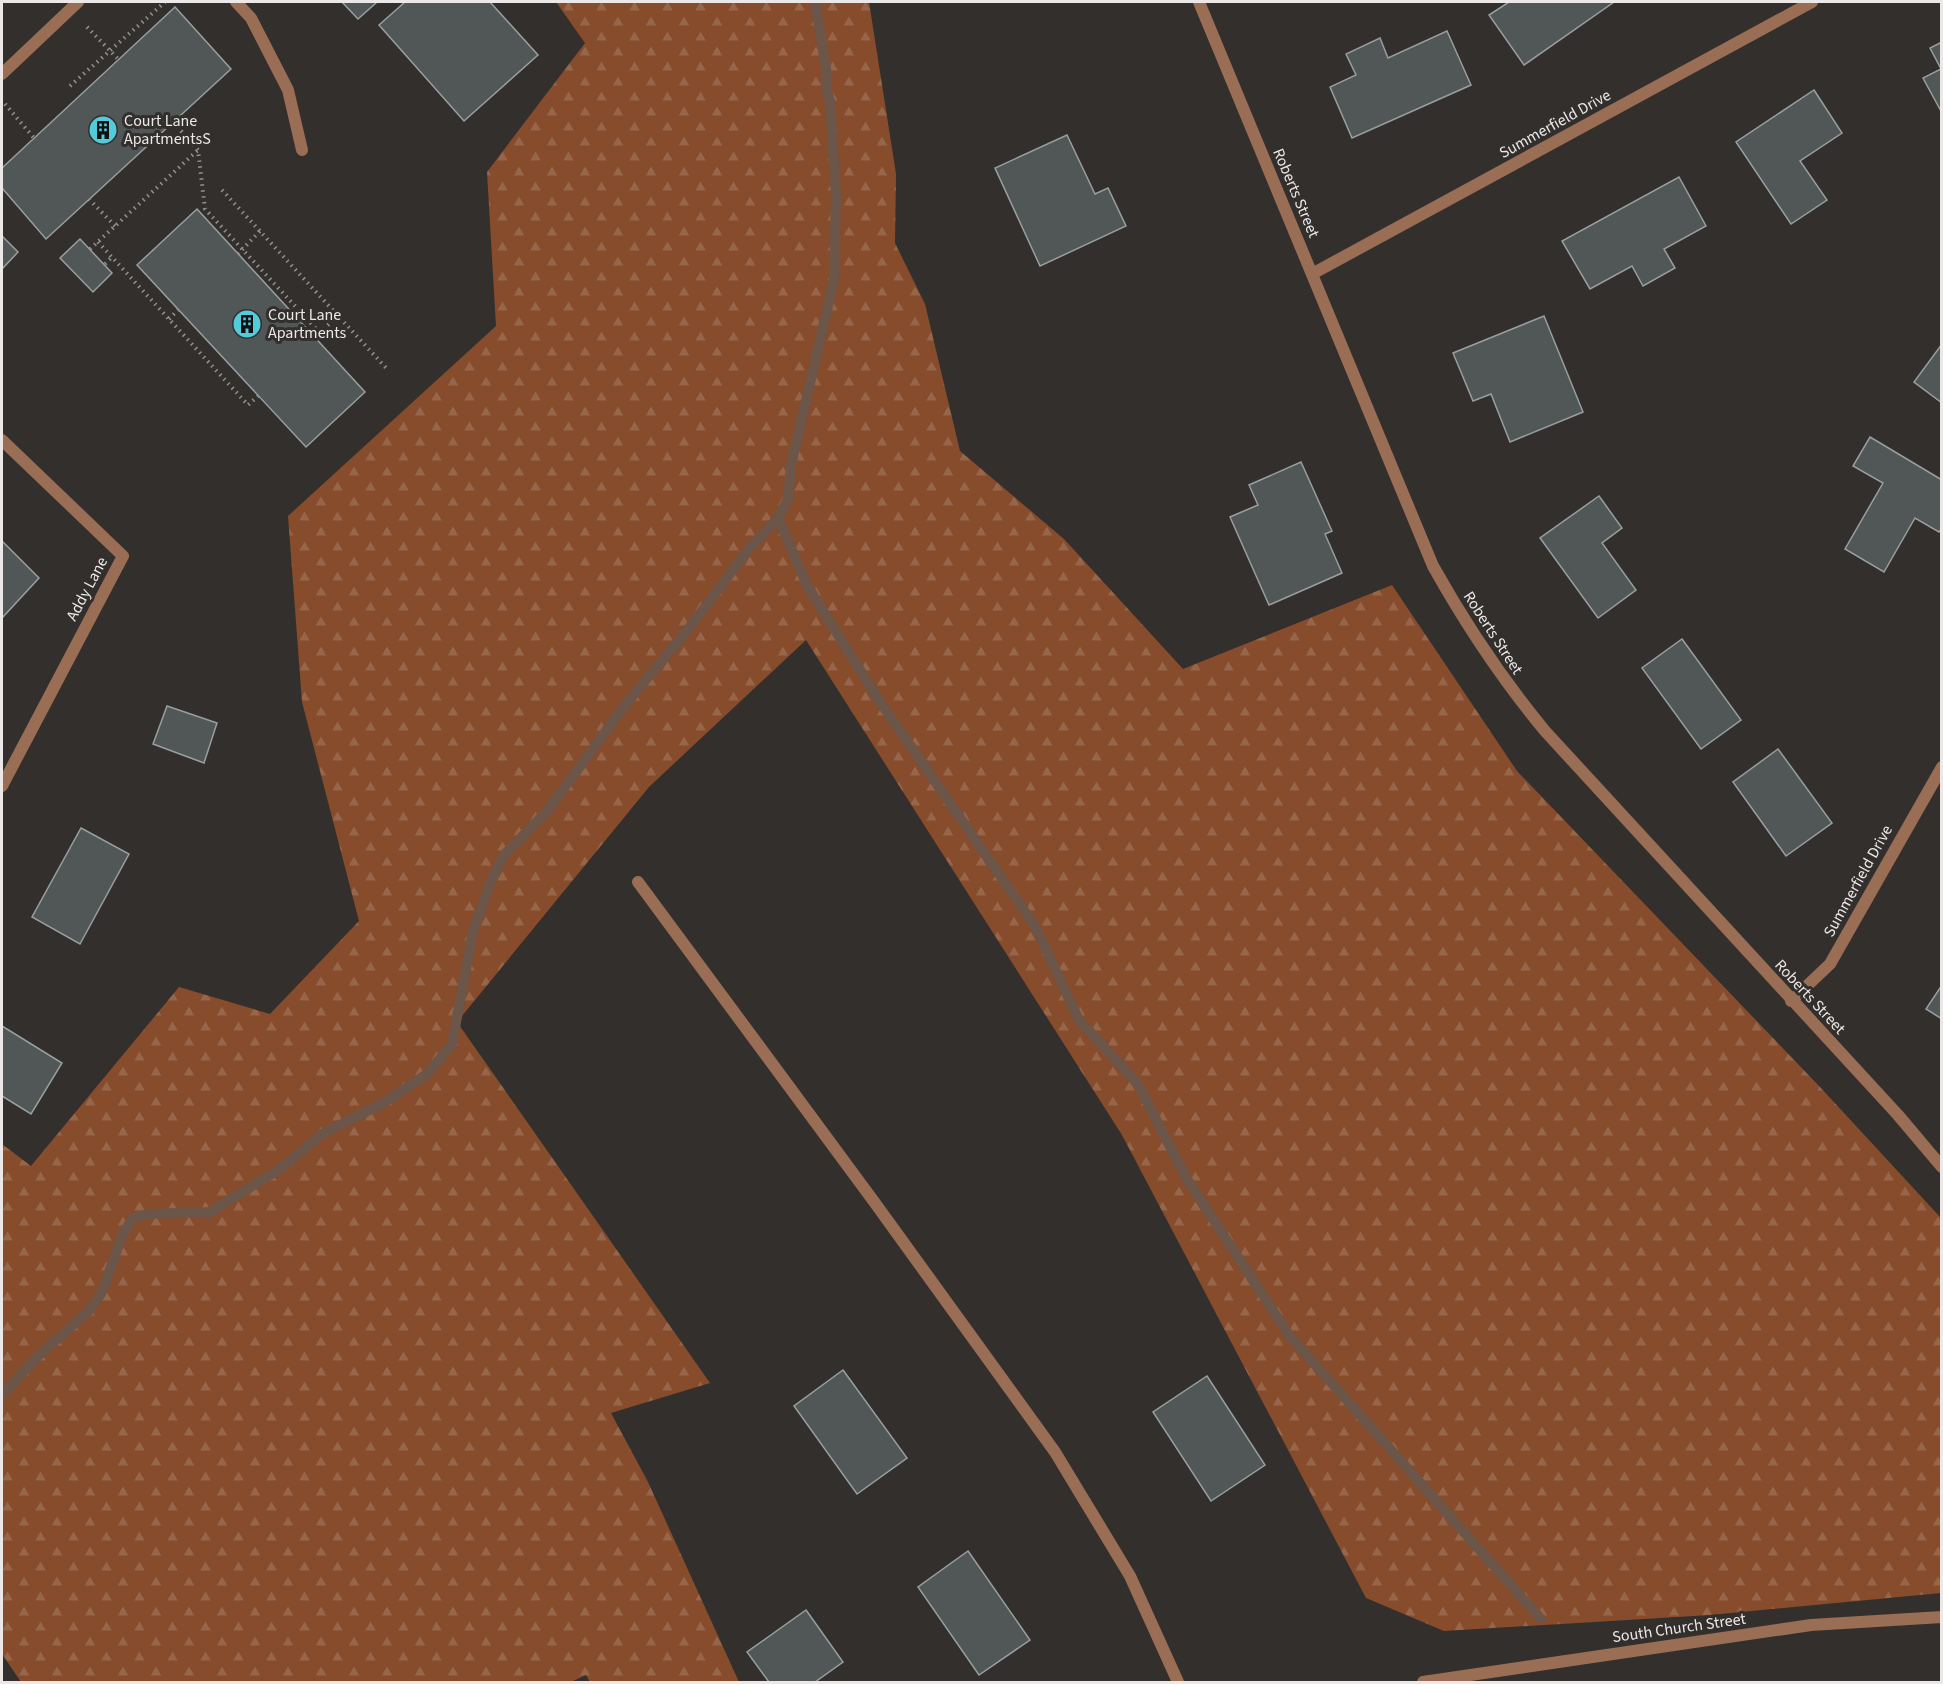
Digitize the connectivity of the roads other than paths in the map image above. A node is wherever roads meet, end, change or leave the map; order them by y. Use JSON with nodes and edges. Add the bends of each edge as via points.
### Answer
{"nodes":[{"id":1,"x":78,"y":2,"type":"edge"},
{"id":2,"x":236,"y":2,"type":"edge"},
{"id":3,"x":1199,"y":2,"type":"edge"},
{"id":4,"x":1812,"y":2,"type":"edge"},
{"id":5,"x":2,"y":74,"type":"edge"},
{"id":6,"x":302,"y":150,"type":"dead end"},
{"id":7,"x":1312,"y":274,"type":"junction"},
{"id":8,"x":2,"y":440,"type":"edge"},
{"id":9,"x":1941,"y":766,"type":"edge"},
{"id":10,"x":2,"y":786,"type":"edge"},
{"id":11,"x":638,"y":882,"type":"dead end"},
{"id":12,"x":1791,"y":1001,"type":"junction"},
{"id":13,"x":1941,"y":1167,"type":"edge"},
{"id":14,"x":1941,"y":1617,"type":"edge"},
{"id":15,"x":1178,"y":1683,"type":"edge"},
{"id":16,"x":1422,"y":1683,"type":"edge"}],
"edges":[{"from":1,"to":5,"type":"street"},
{"from":2,"to":6,"type":"street","via":[[251,18],[288,90]]},
{"from":3,"to":7,"type":"street","name":"Roberts Street"},
{"from":4,"to":7,"type":"street","name":"Summerfield Drive"},
{"from":7,"to":12,"type":"street","name":"Roberts Street","via":[[1433,566],[1467,626],[1503,680],[1545,731]]},
{"from":8,"to":10,"type":"street","name":"Addy Lane","via":[[123,556]]},
{"from":9,"to":12,"type":"street","name":"Summerfield Drive","via":[[1830,964]]},
{"from":11,"to":15,"type":"street","via":[[1055,1452],[1130,1576]]},
{"from":12,"to":13,"type":"street","name":"Roberts Street"},
{"from":14,"to":16,"type":"street","name":"South Church Street","via":[[1811,1625]]}]}
